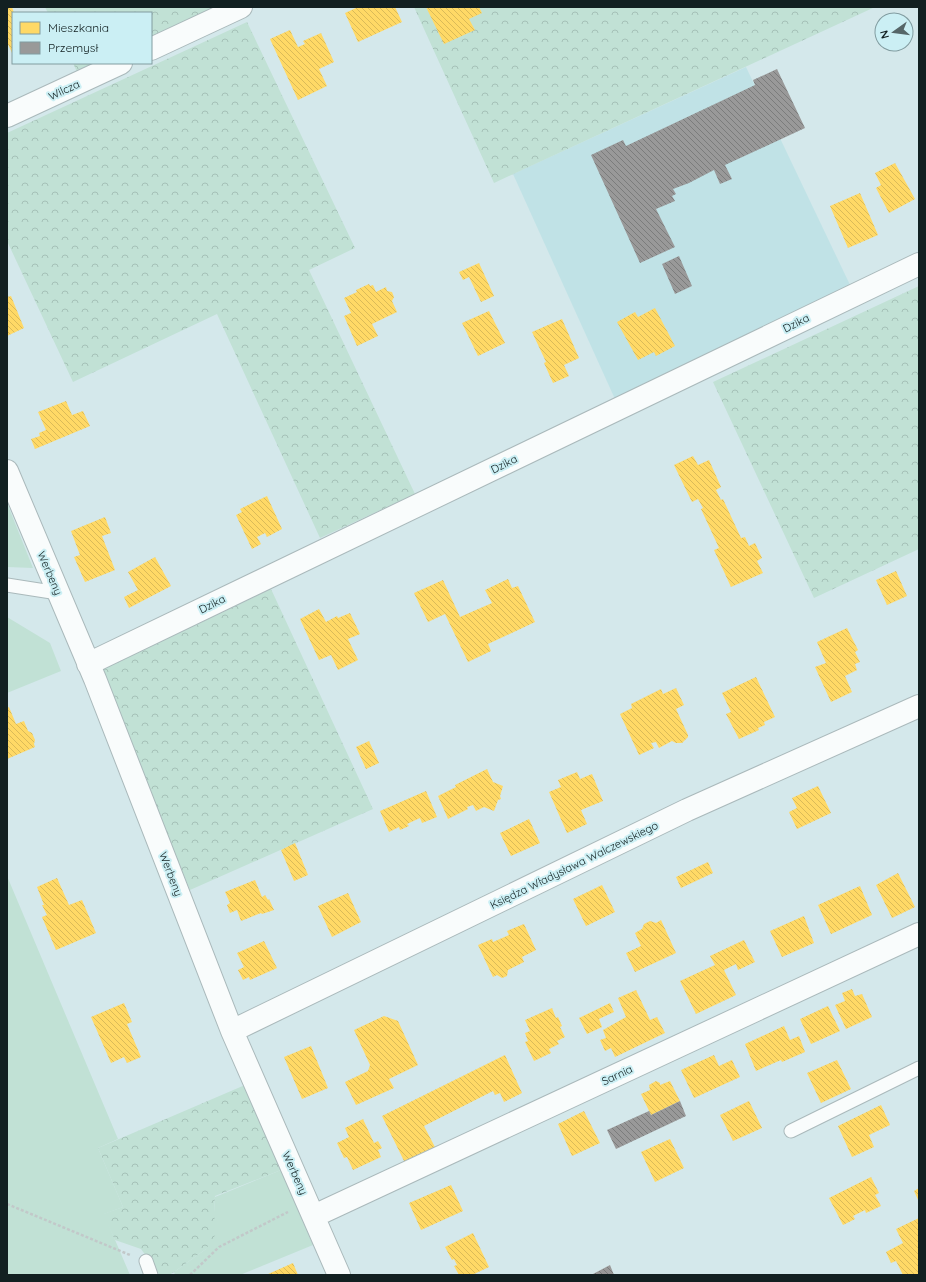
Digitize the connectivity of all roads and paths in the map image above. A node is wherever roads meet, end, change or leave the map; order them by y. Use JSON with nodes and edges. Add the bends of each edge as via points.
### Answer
{"nodes":[{"id":1,"x":241,"y":7,"type":"edge"},
{"id":2,"x":152,"y":49,"type":"edge"},
{"id":3,"x":119,"y":64,"type":"edge"},
{"id":4,"x":7,"y":116,"type":"edge"},
{"id":5,"x":919,"y":264,"type":"edge"},
{"id":6,"x":7,"y":471,"type":"edge"},
{"id":7,"x":7,"y":585,"type":"edge"},
{"id":8,"x":58,"y":593,"type":"junction"},
{"id":9,"x":88,"y":664,"type":"junction"},
{"id":10,"x":919,"y":706,"type":"edge"},
{"id":11,"x":919,"y":934,"type":"edge"},
{"id":12,"x":232,"y":1031,"type":"junction"},
{"id":13,"x":919,"y":1068,"type":"edge"},
{"id":14,"x":791,"y":1131,"type":"dead end"},
{"id":15,"x":7,"y":1204,"type":"edge"},
{"id":16,"x":311,"y":1209,"type":"junction"},
{"id":17,"x":146,"y":1261,"type":"joint"},
{"id":18,"x":151,"y":1275,"type":"edge"},
{"id":19,"x":190,"y":1275,"type":"edge"},
{"id":20,"x":340,"y":1275,"type":"edge"}],
"edges":[{"from":1,"to":2,"type":"street"},
{"from":3,"to":4,"type":"street","name":"Wilcza"},
{"from":5,"to":9,"type":"street","name":"Dzika"},
{"from":6,"to":8,"type":"street","name":"Werbeny"},
{"from":7,"to":8,"type":"lane"},
{"from":8,"to":9,"type":"street","name":"Werbeny"},
{"from":9,"to":12,"type":"street","name":"Werbeny"},
{"from":10,"to":12,"type":"street","name":"Księdza Władysława Walczewskiego","via":[[687,810]]},
{"from":11,"to":16,"type":"street","name":"Sarnia"},
{"from":12,"to":16,"type":"street","name":"Werbeny"},
{"from":13,"to":14,"type":"lane"},
{"from":15,"to":17,"type":"path"},
{"from":16,"to":19,"type":"path","via":[[219,1247]]},
{"from":16,"to":20,"type":"street","name":"Werbeny"},
{"from":17,"to":18,"type":"lane"}]}
